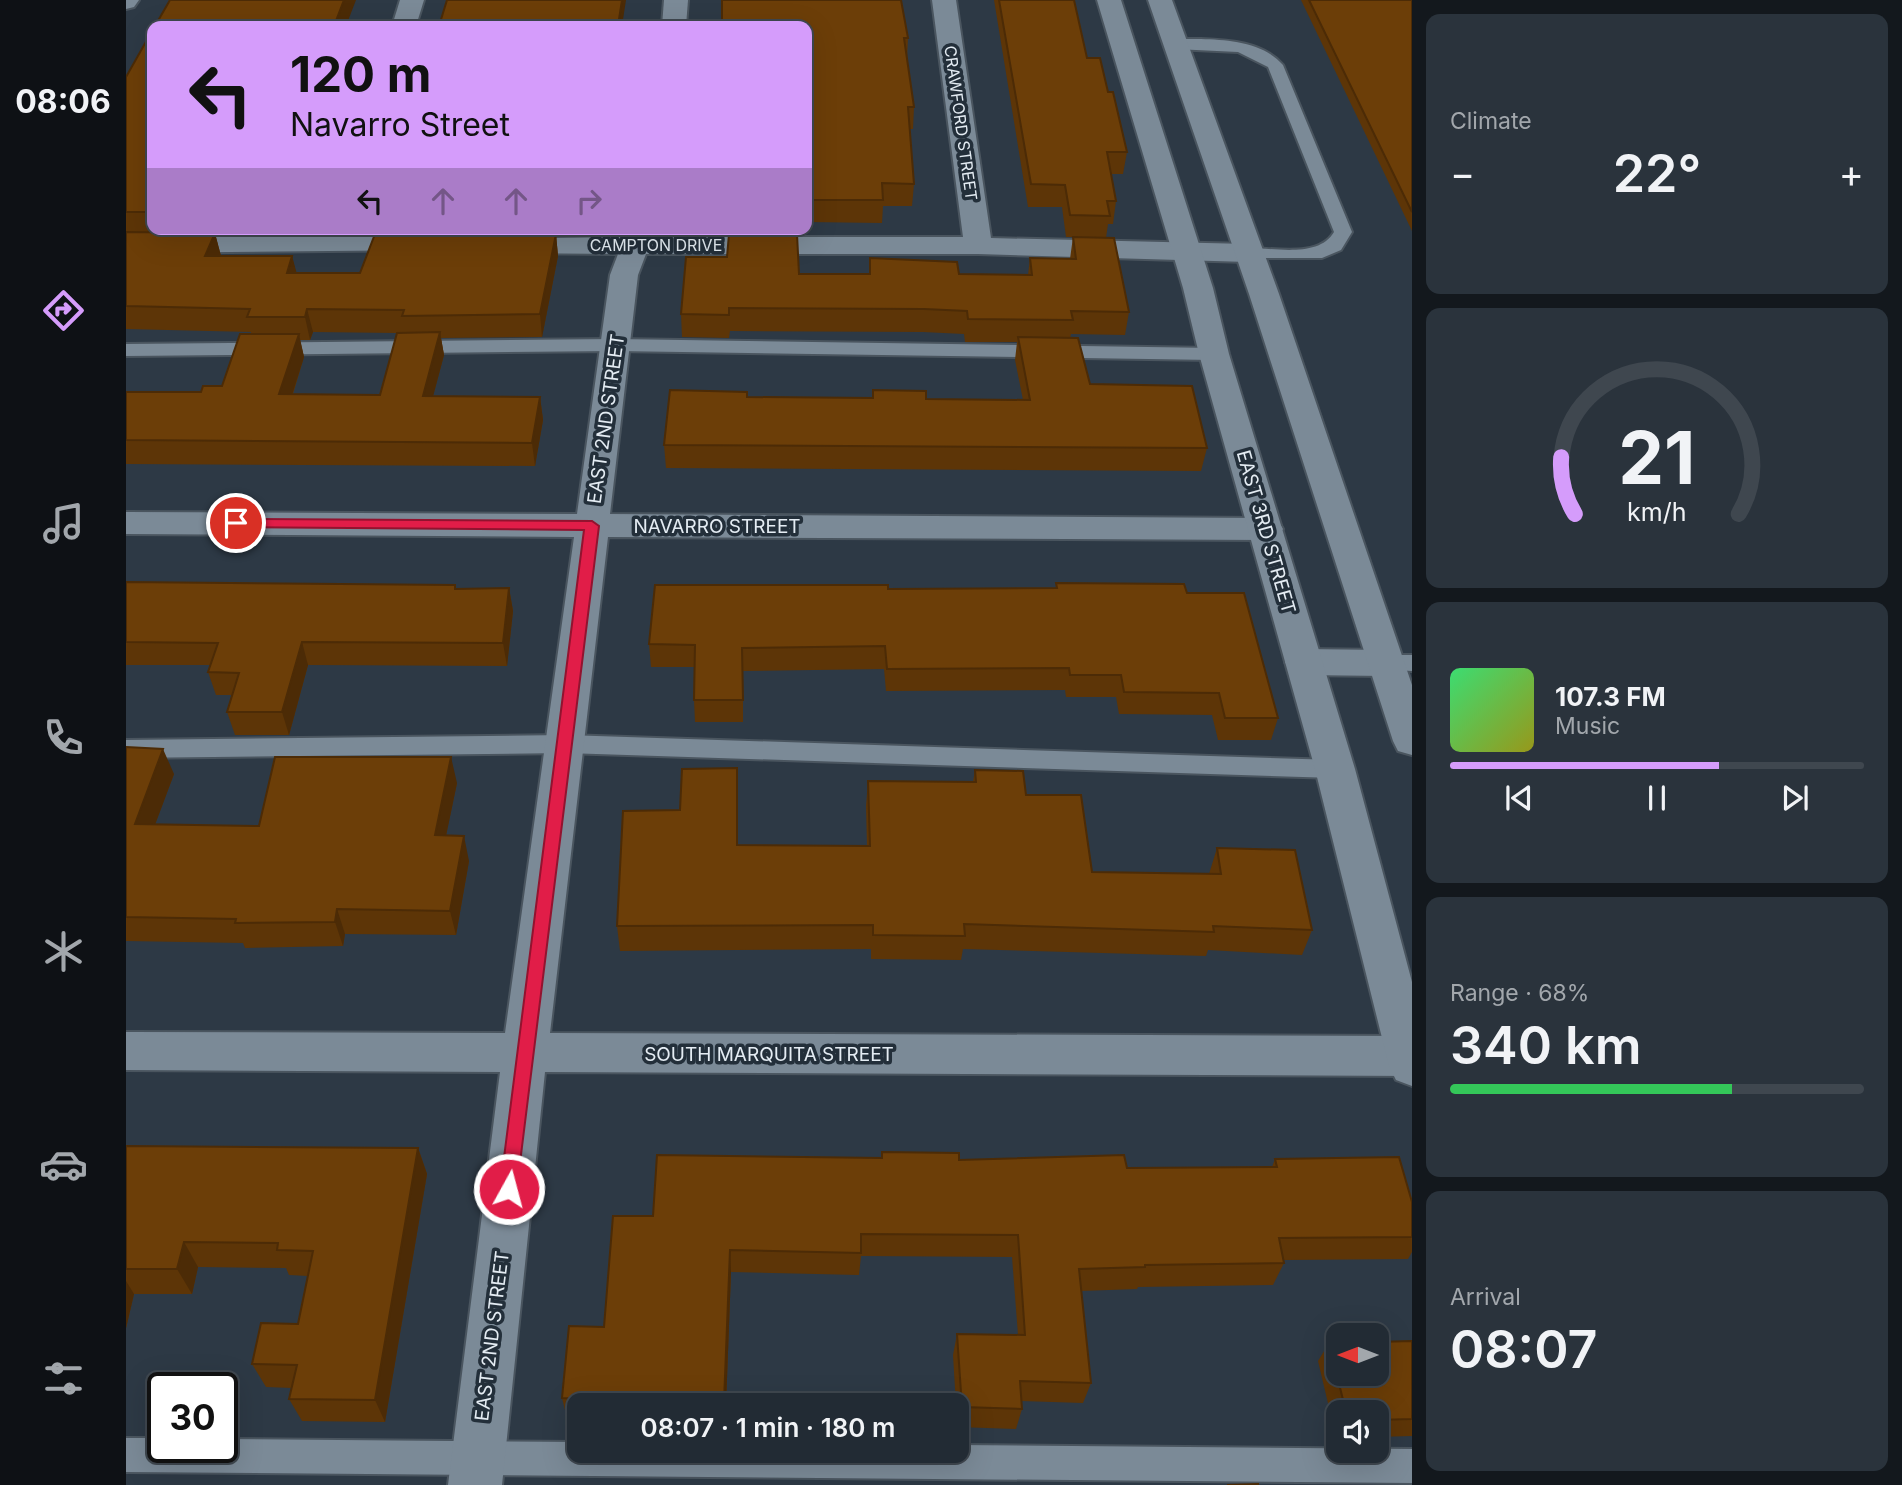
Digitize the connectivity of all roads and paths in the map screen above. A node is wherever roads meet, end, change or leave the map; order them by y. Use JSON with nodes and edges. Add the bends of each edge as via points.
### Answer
{"nodes":[{"id":1,"x":412,"y":0,"type":"edge"},
{"id":2,"x":676,"y":0,"type":"edge"},
{"id":3,"x":944,"y":0,"type":"edge"},
{"id":4,"x":1109,"y":0,"type":"edge"},
{"id":5,"x":1160,"y":0,"type":"edge"},
{"id":6,"x":406,"y":21,"type":"edge"},
{"id":7,"x":674,"y":21,"type":"edge"},
{"id":8,"x":1175,"y":44,"type":"junction"},
{"id":9,"x":335,"y":237,"type":"edge"},
{"id":10,"x":636,"y":237,"type":"edge"},
{"id":11,"x":443,"y":244,"type":"edge"},
{"id":12,"x":126,"y":245,"type":"edge"},
{"id":13,"x":484,"y":245,"type":"edge"},
{"id":14,"x":978,"y":246,"type":"junction"},
{"id":15,"x":1187,"y":251,"type":"junction"},
{"id":16,"x":1248,"y":253,"type":"junction"},
{"id":17,"x":616,"y":345,"type":"junction"},
{"id":18,"x":126,"y":350,"type":"edge"},
{"id":19,"x":1214,"y":354,"type":"junction"},
{"id":20,"x":126,"y":523,"type":"edge"},
{"id":21,"x":592,"y":526,"type":"junction"},
{"id":22,"x":1266,"y":529,"type":"junction"},
{"id":23,"x":1303,"y":662,"type":"junction"},
{"id":24,"x":1399,"y":663,"type":"edge"},
{"id":25,"x":1412,"y":741,"type":"edge"},
{"id":26,"x":566,"y":744,"type":"junction"},
{"id":27,"x":126,"y":749,"type":"edge"},
{"id":28,"x":1335,"y":769,"type":"junction"},
{"id":29,"x":126,"y":1051,"type":"edge"},
{"id":30,"x":525,"y":1053,"type":"junction"},
{"id":31,"x":1411,"y":1059,"type":"edge"},
{"id":32,"x":126,"y":1455,"type":"edge"},
{"id":33,"x":1412,"y":1466,"type":"edge"},
{"id":34,"x":476,"y":1473,"type":"edge"}],
"edges":[{"from":1,"to":6,"type":"street"},
{"from":2,"to":7,"type":"street"},
{"from":3,"to":14,"type":"street","name":"CRAWFORD STREET"},
{"from":4,"to":15,"type":"street","name":"EAST 3RD STREET"},
{"from":5,"to":8,"type":"street"},
{"from":8,"to":16,"type":"street"},
{"from":8,"to":16,"type":"lane","via":[[1232,45],[1263,53],[1275,65],[1343,232],[1335,246],[1316,254]]},
{"from":9,"to":11,"type":"street"},
{"from":9,"to":12,"type":"street"},
{"from":10,"to":13,"type":"street","name":"CAMPTON DRIVE"},
{"from":10,"to":14,"type":"street","name":"CAMPTON DRIVE"},
{"from":10,"to":17,"type":"street","name":"EAST 2ND STREET","via":[[624,275]]},
{"from":14,"to":15,"type":"street","name":"CAMPTON DRIVE"},
{"from":15,"to":16,"type":"street","name":"CAMPTON DRIVE"},
{"from":15,"to":19,"type":"street","name":"EAST 3RD STREET"},
{"from":16,"to":24,"type":"street"},
{"from":17,"to":18,"type":"lane"},
{"from":17,"to":19,"type":"lane"},
{"from":17,"to":21,"type":"street","name":"EAST 2ND STREET"},
{"from":19,"to":22,"type":"street","name":"EAST 3RD STREET"},
{"from":20,"to":21,"type":"street","name":"NAVARRO STREET"},
{"from":21,"to":22,"type":"street","name":"NAVARRO STREET"},
{"from":21,"to":26,"type":"street","name":"EAST 2ND STREET"},
{"from":22,"to":23,"type":"street","name":"EAST 3RD STREET"},
{"from":23,"to":24,"type":"street"},
{"from":23,"to":28,"type":"street","name":"EAST 3RD STREET"},
{"from":24,"to":25,"type":"street"},
{"from":26,"to":27,"type":"lane"},
{"from":26,"to":28,"type":"lane"},
{"from":26,"to":30,"type":"street","name":"EAST 2ND STREET"},
{"from":28,"to":31,"type":"street","name":"EAST 3RD STREET"},
{"from":29,"to":30,"type":"street","name":"SOUTH MARQUITA STREET"},
{"from":30,"to":31,"type":"street","name":"SOUTH MARQUITA STREET"},
{"from":30,"to":34,"type":"street","name":"EAST 2ND STREET"},
{"from":32,"to":34,"type":"lane"},
{"from":33,"to":34,"type":"lane"}]}
